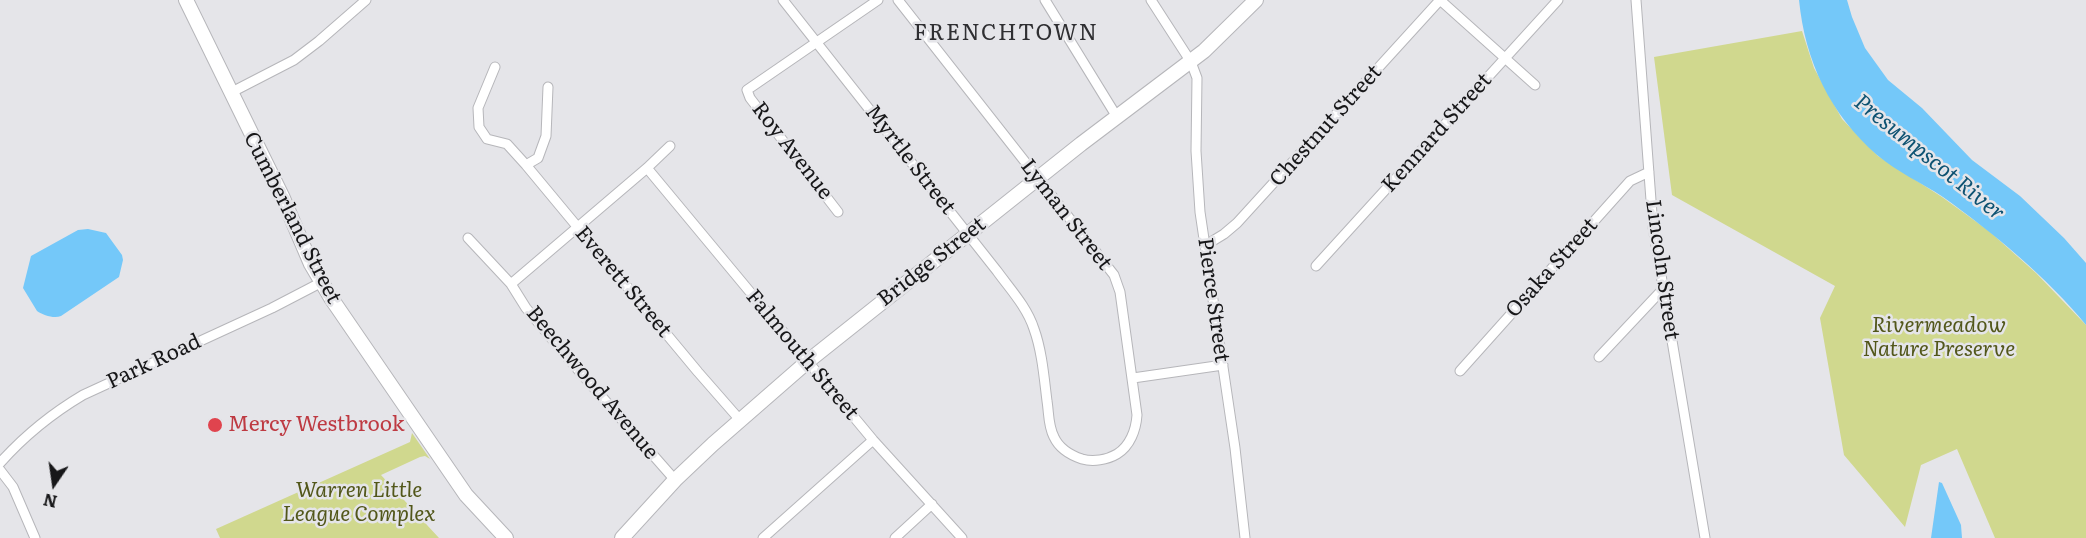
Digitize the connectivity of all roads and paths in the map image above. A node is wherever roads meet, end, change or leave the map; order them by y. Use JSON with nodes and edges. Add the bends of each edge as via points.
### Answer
{"nodes":[{"id":1,"x":186,"y":0,"type":"edge"},
{"id":2,"x":366,"y":0,"type":"edge"},
{"id":3,"x":783,"y":0,"type":"edge"},
{"id":4,"x":878,"y":0,"type":"edge"},
{"id":5,"x":898,"y":0,"type":"edge"},
{"id":6,"x":1045,"y":0,"type":"edge"},
{"id":7,"x":1151,"y":0,"type":"edge"},
{"id":8,"x":1256,"y":0,"type":"edge"},
{"id":9,"x":1440,"y":0,"type":"edge"},
{"id":10,"x":1558,"y":0,"type":"edge"},
{"id":11,"x":1636,"y":0,"type":"edge"},
{"id":12,"x":815,"y":42,"type":"junction"},
{"id":13,"x":1505,"y":58,"type":"junction"},
{"id":14,"x":1191,"y":62,"type":"junction"},
{"id":15,"x":495,"y":67,"type":"dead end"},
{"id":16,"x":1535,"y":86,"type":"dead end"},
{"id":17,"x":548,"y":87,"type":"dead end"},
{"id":18,"x":230,"y":93,"type":"junction"},
{"id":19,"x":1117,"y":117,"type":"junction"},
{"id":20,"x":670,"y":146,"type":"dead end"},
{"id":21,"x":526,"y":165,"type":"junction"},
{"id":22,"x":647,"y":168,"type":"junction"},
{"id":23,"x":1649,"y":172,"type":"junction"},
{"id":24,"x":1037,"y":179,"type":"junction"},
{"id":25,"x":838,"y":212,"type":"dead end"},
{"id":26,"x":578,"y":227,"type":"junction"},
{"id":27,"x":967,"y":234,"type":"junction"},
{"id":28,"x":468,"y":238,"type":"dead end"},
{"id":29,"x":1206,"y":245,"type":"junction"},
{"id":30,"x":1316,"y":266,"type":"dead end"},
{"id":31,"x":322,"y":282,"type":"junction"},
{"id":32,"x":511,"y":284,"type":"junction"},
{"id":33,"x":1662,"y":290,"type":"junction"},
{"id":34,"x":1599,"y":357,"type":"dead end"},
{"id":35,"x":807,"y":362,"type":"junction"},
{"id":36,"x":1223,"y":365,"type":"junction"},
{"id":37,"x":1460,"y":371,"type":"dead end"},
{"id":38,"x":1133,"y":378,"type":"junction"},
{"id":39,"x":740,"y":420,"type":"junction"},
{"id":40,"x":873,"y":440,"type":"junction"},
{"id":41,"x":1109,"y":458,"type":"joint"},
{"id":42,"x":0,"y":463,"type":"edge"},
{"id":43,"x":0,"y":470,"type":"edge"},
{"id":44,"x":675,"y":480,"type":"junction"},
{"id":45,"x":932,"y":504,"type":"junction"},
{"id":46,"x":35,"y":538,"type":"edge"},
{"id":47,"x":506,"y":538,"type":"edge"},
{"id":48,"x":622,"y":538,"type":"edge"},
{"id":49,"x":763,"y":538,"type":"edge"},
{"id":50,"x":895,"y":538,"type":"edge"},
{"id":51,"x":963,"y":538,"type":"edge"},
{"id":52,"x":1245,"y":538,"type":"edge"},
{"id":53,"x":1705,"y":538,"type":"edge"}],
"edges":[{"from":1,"to":18,"type":"street","name":"Cumberland Street"},
{"from":2,"to":18,"type":"street","via":[[294,60]]},
{"from":3,"to":12,"type":"street","name":"Myrtle Street"},
{"from":4,"to":12,"type":"street"},
{"from":5,"to":24,"type":"street","name":"Lyman Street"},
{"from":6,"to":19,"type":"street"},
{"from":7,"to":14,"type":"street","name":"Pierce Street"},
{"from":8,"to":14,"type":"street","name":"Bridge Street"},
{"from":9,"to":13,"type":"street"},
{"from":9,"to":29,"type":"street","name":"Chestnut Street","via":[[1237,224]]},
{"from":10,"to":13,"type":"street","name":"Kennard Street"},
{"from":11,"to":23,"type":"street","name":"Lincoln Street"},
{"from":12,"to":25,"type":"street","name":"Roy Avenue","via":[[747,90]]},
{"from":12,"to":27,"type":"street","name":"Myrtle Street"},
{"from":13,"to":16,"type":"street"},
{"from":13,"to":30,"type":"street","name":"Kennard Street"},
{"from":14,"to":19,"type":"street","name":"Bridge Street"},
{"from":14,"to":29,"type":"street","name":"Pierce Street","via":[[1198,87],[1197,176]]},
{"from":15,"to":21,"type":"street","name":"Everett Street","via":[[478,108],[479,127],[487,139],[507,144]]},
{"from":17,"to":21,"type":"street","via":[[546,136],[538,158]]},
{"from":18,"to":31,"type":"street","name":"Cumberland Street"},
{"from":19,"to":24,"type":"street","name":"Bridge Street"},
{"from":20,"to":22,"type":"street"},
{"from":21,"to":26,"type":"street","name":"Everett Street"},
{"from":22,"to":26,"type":"street"},
{"from":22,"to":35,"type":"street","name":"Falmouth Street"},
{"from":23,"to":33,"type":"street","name":"Lincoln Street"},
{"from":23,"to":37,"type":"street","name":"Osaka Street","via":[[1630,181]]},
{"from":24,"to":27,"type":"street","name":"Bridge Street"},
{"from":24,"to":38,"type":"street","name":"Lyman Street","via":[[1114,275]]},
{"from":26,"to":32,"type":"street"},
{"from":26,"to":39,"type":"street","name":"Everett Street"},
{"from":27,"to":35,"type":"street","name":"Bridge Street"},
{"from":27,"to":41,"type":"street","name":"Myrtle Street","via":[[1032,322],[1056,441],[1080,458]]},
{"from":28,"to":32,"type":"street","name":"Beechwood Avenue"},
{"from":29,"to":36,"type":"street","name":"Pierce Street"},
{"from":31,"to":42,"type":"street","name":"Park Road","via":[[83,394],[33,429]]},
{"from":31,"to":47,"type":"street","name":"Cumberland Street","via":[[466,495]]},
{"from":32,"to":44,"type":"street","name":"Beechwood Avenue","via":[[526,308]]},
{"from":33,"to":34,"type":"street"},
{"from":33,"to":53,"type":"street","name":"Lincoln Street"},
{"from":35,"to":39,"type":"street","name":"Bridge Street"},
{"from":35,"to":40,"type":"street","name":"Falmouth Street"},
{"from":36,"to":38,"type":"street"},
{"from":36,"to":52,"type":"street","name":"Pierce Street"},
{"from":38,"to":41,"type":"street","name":"Lyman Street","via":[[1137,415],[1134,434],[1123,449]]},
{"from":39,"to":44,"type":"street","name":"Bridge Street"},
{"from":40,"to":45,"type":"street","name":"Falmouth Street"},
{"from":40,"to":49,"type":"street"},
{"from":43,"to":46,"type":"street","via":[[13,487]]},
{"from":44,"to":48,"type":"street","name":"Bridge Street"},
{"from":45,"to":50,"type":"street"},
{"from":45,"to":51,"type":"street","name":"Falmouth Street"}]}
